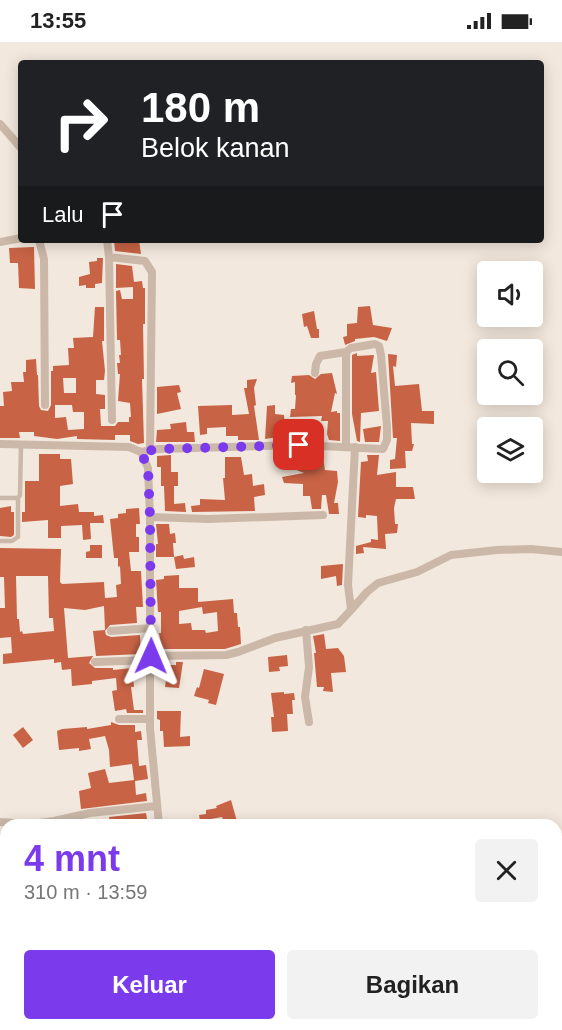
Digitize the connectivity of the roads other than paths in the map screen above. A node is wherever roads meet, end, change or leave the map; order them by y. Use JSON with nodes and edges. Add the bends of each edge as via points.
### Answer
{"nodes":[{"id":1,"x":0,"y":124,"type":"edge"},
{"id":2,"x":18,"y":145,"type":"edge"},
{"id":3,"x":18,"y":239,"type":"edge"},
{"id":4,"x":0,"y":242,"type":"edge"},
{"id":5,"x":40,"y":243,"type":"edge"},
{"id":6,"x":108,"y":243,"type":"edge"},
{"id":7,"x":110,"y":257,"type":"junction"},
{"id":8,"x":346,"y":352,"type":"junction"},
{"id":9,"x":315,"y":373,"type":"dead end"},
{"id":10,"x":45,"y":405,"type":"dead end"},
{"id":11,"x":112,"y":420,"type":"dead end"},
{"id":12,"x":0,"y":444,"type":"edge"},
{"id":13,"x":21,"y":444,"type":"junction"},
{"id":14,"x":350,"y":447,"type":"junction"},
{"id":15,"x":150,"y":449,"type":"junction"},
{"id":16,"x":141,"y":452,"type":"junction"},
{"id":17,"x":0,"y":498,"type":"edge"},
{"id":18,"x":18,"y":498,"type":"junction"},
{"id":19,"x":323,"y":516,"type":"dead end"},
{"id":20,"x":150,"y":517,"type":"junction"},
{"id":21,"x":0,"y":541,"type":"edge"},
{"id":22,"x":562,"y":552,"type":"edge"},
{"id":23,"x":351,"y":610,"type":"junction"},
{"id":24,"x":151,"y":628,"type":"junction"},
{"id":25,"x":306,"y":630,"type":"junction"},
{"id":26,"x":111,"y":631,"type":"dead end"},
{"id":27,"x":150,"y":658,"type":"junction"},
{"id":28,"x":95,"y":662,"type":"dead end"},
{"id":29,"x":119,"y":719,"type":"dead end"},
{"id":30,"x":150,"y":719,"type":"junction"},
{"id":31,"x":309,"y":722,"type":"dead end"},
{"id":32,"x":156,"y":806,"type":"junction"},
{"id":33,"x":63,"y":819,"type":"edge"},
{"id":34,"x":158,"y":819,"type":"edge"}],
"edges":[{"from":1,"to":2,"type":"street"},
{"from":3,"to":4,"type":"street"},
{"from":5,"to":10,"type":"street","via":[[44,259]]},
{"from":6,"to":7,"type":"street"},
{"from":7,"to":11,"type":"street"},
{"from":7,"to":15,"type":"street","via":[[145,261],[152,272]]},
{"from":8,"to":9,"type":"street","via":[[320,356]]},
{"from":8,"to":14,"type":"street"},
{"from":8,"to":14,"type":"street","via":[[371,344],[379,346],[387,428],[383,448]]},
{"from":12,"to":13,"type":"street"},
{"from":13,"to":16,"type":"street","via":[[129,447]]},
{"from":13,"to":18,"type":"lane"},
{"from":14,"to":15,"type":"street"},
{"from":14,"to":23,"type":"street"},
{"from":15,"to":16,"type":"street"},
{"from":16,"to":20,"type":"street","via":[[148,468]]},
{"from":17,"to":18,"type":"lane"},
{"from":18,"to":21,"type":"lane","via":[[18,537]]},
{"from":19,"to":20,"type":"street"},
{"from":20,"to":24,"type":"street"},
{"from":22,"to":23,"type":"street","via":[[531,549],[451,555],[417,572],[378,583]]},
{"from":23,"to":25,"type":"street","via":[[338,624]]},
{"from":24,"to":26,"type":"street"},
{"from":24,"to":27,"type":"street"},
{"from":25,"to":27,"type":"street","via":[[226,655]]},
{"from":25,"to":31,"type":"street","via":[[309,666],[305,698]]},
{"from":27,"to":28,"type":"street"},
{"from":27,"to":30,"type":"street"},
{"from":29,"to":30,"type":"street"},
{"from":30,"to":32,"type":"street"},
{"from":32,"to":33,"type":"street"},
{"from":32,"to":34,"type":"street"}]}
